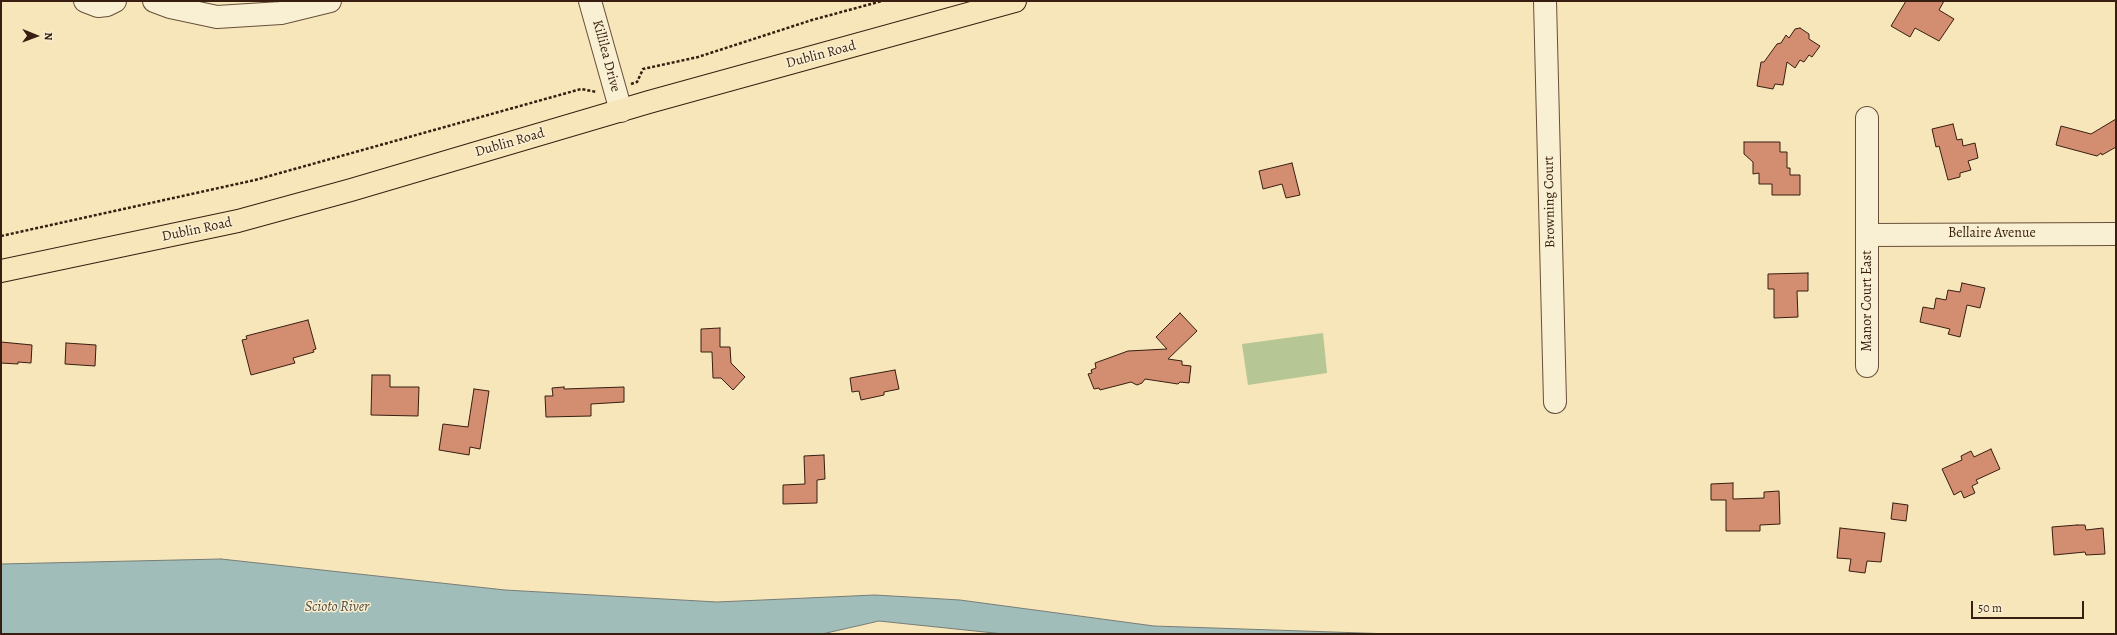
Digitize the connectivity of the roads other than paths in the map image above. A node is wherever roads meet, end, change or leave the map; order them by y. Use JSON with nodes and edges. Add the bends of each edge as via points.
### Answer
{"nodes":[{"id":1,"x":85,"y":1,"type":"edge"},
{"id":2,"x":115,"y":1,"type":"edge"},
{"id":3,"x":154,"y":1,"type":"edge"},
{"id":4,"x":330,"y":1,"type":"edge"},
{"id":5,"x":590,"y":1,"type":"edge"},
{"id":6,"x":1015,"y":1,"type":"edge"},
{"id":7,"x":1545,"y":1,"type":"edge"},
{"id":8,"x":621,"y":111,"type":"junction"},
{"id":9,"x":1867,"y":118,"type":"dead end"},
{"id":10,"x":2116,"y":234,"type":"edge"},
{"id":11,"x":1868,"y":235,"type":"junction"},
{"id":12,"x":1,"y":271,"type":"edge"},
{"id":13,"x":1867,"y":366,"type":"dead end"},
{"id":14,"x":1555,"y":402,"type":"dead end"}],
"edges":[{"from":1,"to":2,"type":"street","via":[[98,6]]},
{"from":3,"to":4,"type":"street","via":[[217,17],[281,13]]},
{"from":5,"to":8,"type":"street","name":"Killilea Drive"},
{"from":6,"to":8,"type":"main road","name":"Dublin Road"},
{"from":7,"to":14,"type":"street","name":"Browning Court"},
{"from":8,"to":12,"type":"main road","name":"Dublin Road","via":[[240,221]]},
{"from":9,"to":11,"type":"street","name":"Manor Court East"},
{"from":10,"to":11,"type":"street","name":"Bellaire Avenue"},
{"from":11,"to":13,"type":"street","name":"Manor Court East"}]}
